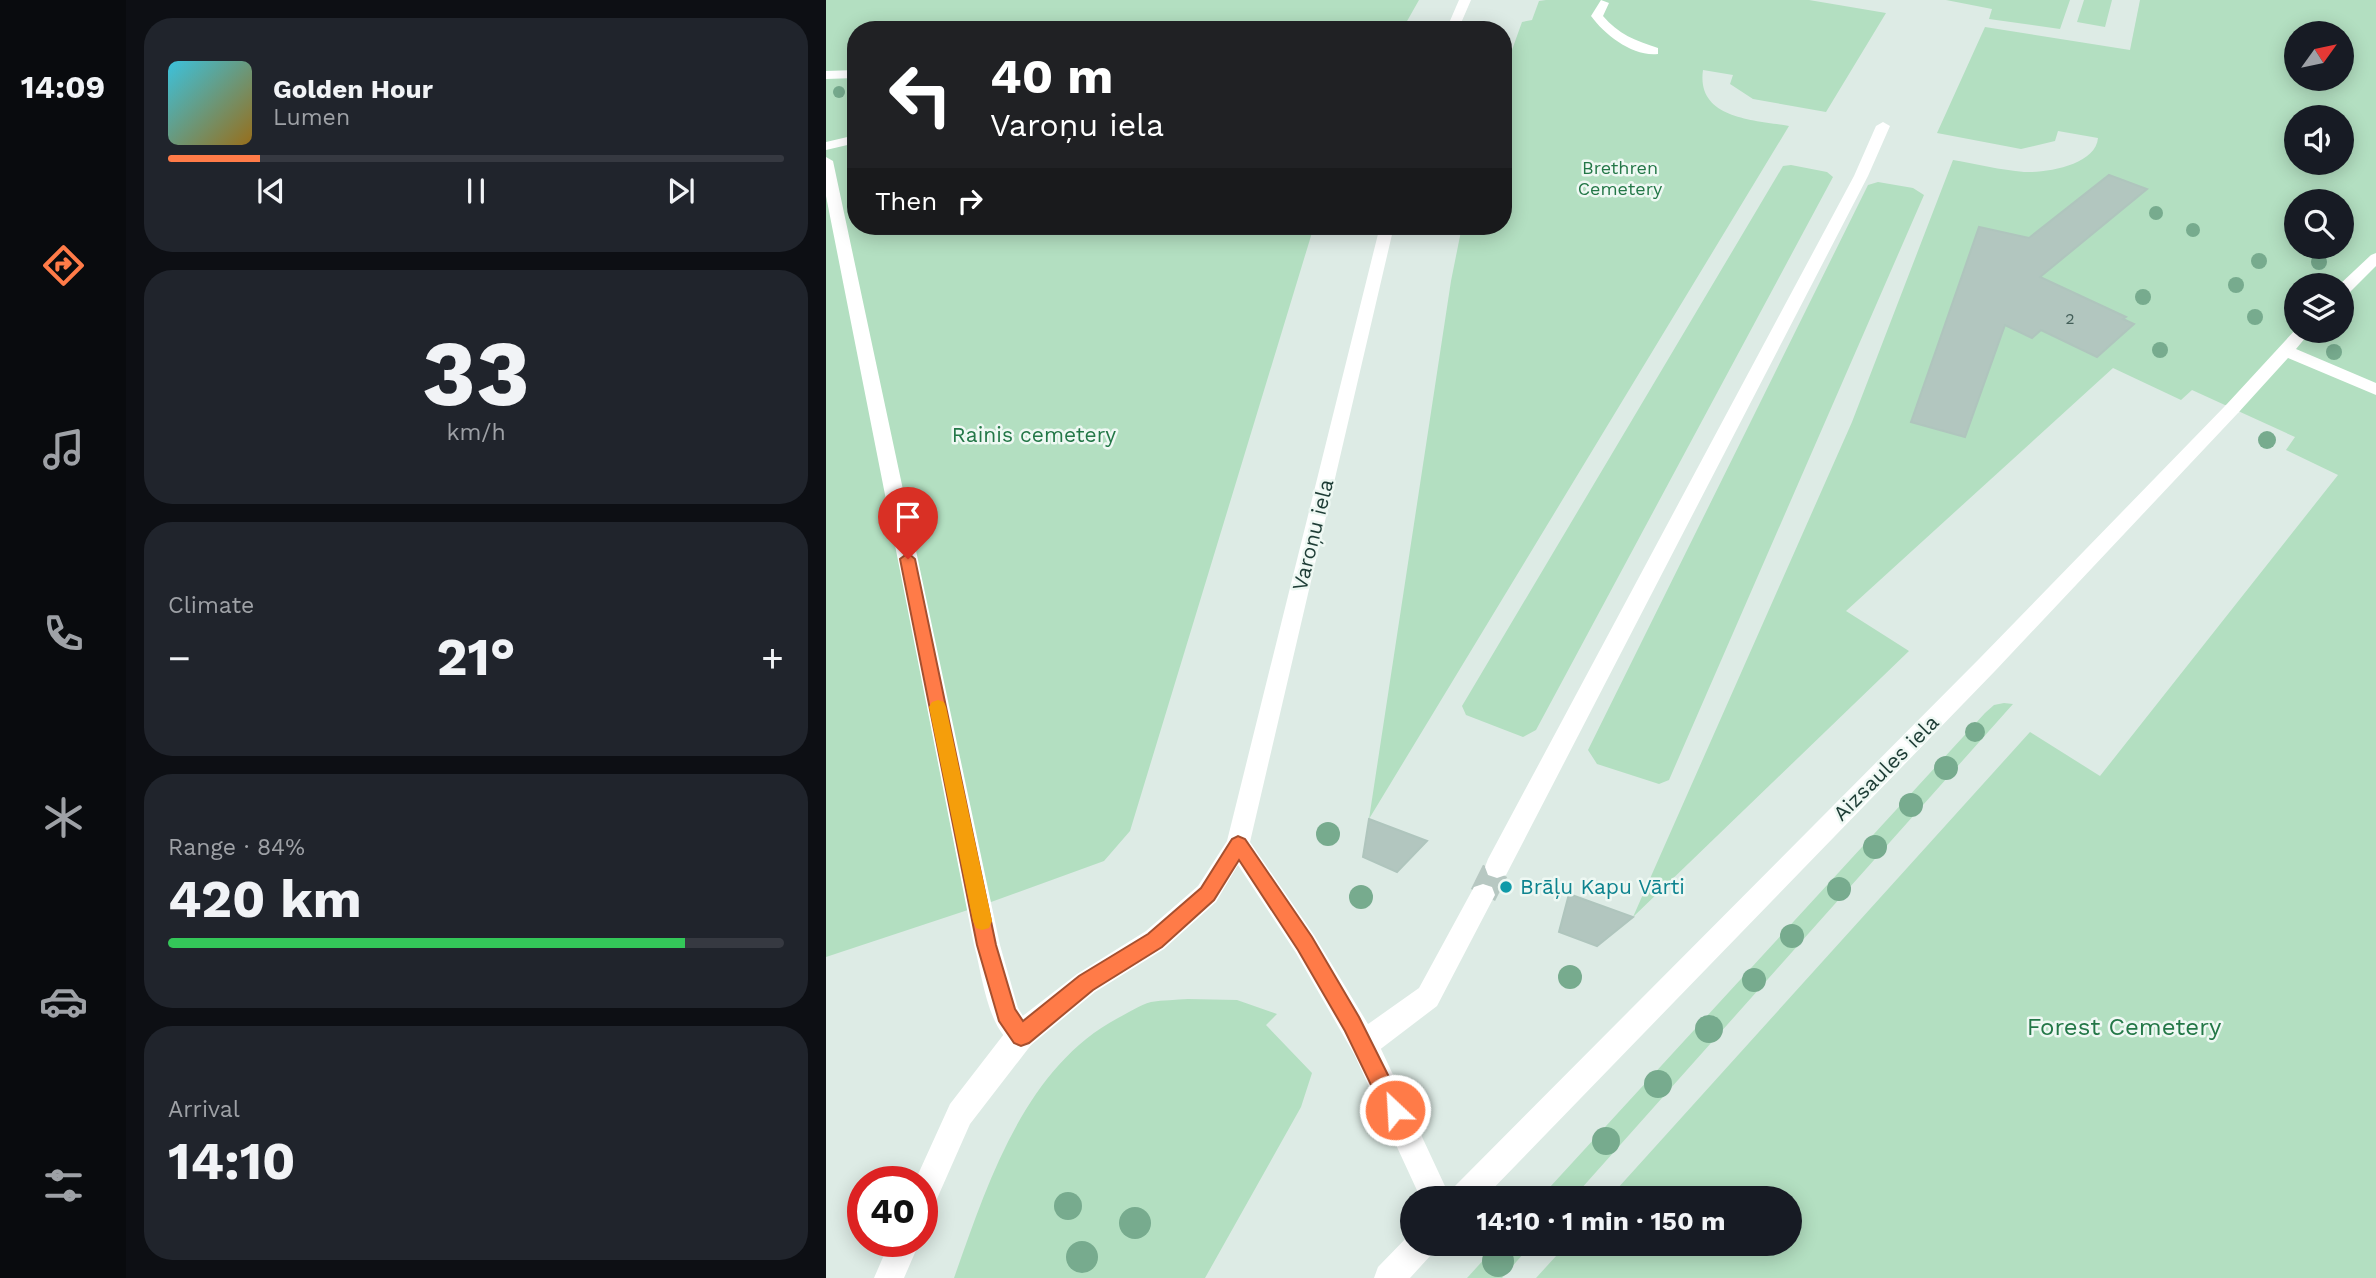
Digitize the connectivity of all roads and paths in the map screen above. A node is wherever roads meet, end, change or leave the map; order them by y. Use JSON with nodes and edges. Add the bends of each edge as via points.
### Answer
{"nodes":[{"id":1,"x":1465,"y":0,"type":"edge"},
{"id":2,"x":1600,"y":1,"type":"edge"},
{"id":3,"x":1456,"y":21,"type":"edge"},
{"id":4,"x":1654,"y":51,"type":"dead end"},
{"id":5,"x":847,"y":74,"type":"edge"},
{"id":6,"x":826,"y":75,"type":"edge"},
{"id":7,"x":1883,"y":126,"type":"dead end"},
{"id":8,"x":847,"y":141,"type":"edge"},
{"id":9,"x":826,"y":146,"type":"edge"},
{"id":10,"x":826,"y":160,"type":"edge"},
{"id":11,"x":1385,"y":235,"type":"edge"},
{"id":12,"x":2376,"y":258,"type":"edge"},
{"id":13,"x":2354,"y":279,"type":"edge"},
{"id":14,"x":2292,"y":343,"type":"edge"},
{"id":15,"x":2285,"y":350,"type":"junction"},
{"id":16,"x":2376,"y":390,"type":"edge"},
{"id":17,"x":1238,"y":845,"type":"junction"},
{"id":18,"x":1497,"y":867,"type":"tunnel mouth"},
{"id":19,"x":1483,"y":895,"type":"tunnel mouth"},
{"id":20,"x":1021,"y":1035,"type":"junction"},
{"id":21,"x":1364,"y":1044,"type":"junction"},
{"id":22,"x":937,"y":1166,"type":"edge"},
{"id":23,"x":1430,"y":1186,"type":"edge"},
{"id":24,"x":1475,"y":1186,"type":"edge"},
{"id":25,"x":1409,"y":1256,"type":"edge"},
{"id":26,"x":898,"y":1257,"type":"edge"},
{"id":27,"x":888,"y":1278,"type":"edge"},
{"id":28,"x":1389,"y":1278,"type":"edge"}],
"edges":[{"from":1,"to":3,"type":"street"},
{"from":2,"to":4,"type":"street","via":[[1597,16],[1608,31],[1622,41]]},
{"from":5,"to":6,"type":"street"},
{"from":7,"to":18,"type":"street","via":[[1855,188]]},
{"from":8,"to":9,"type":"street"},
{"from":10,"to":20,"type":"street","via":[[986,945],[1006,1014]]},
{"from":11,"to":17,"type":"street","name":"Varoņu iela"},
{"from":12,"to":13,"type":"street"},
{"from":14,"to":15,"type":"street","name":"Aizsaules iela"},
{"from":15,"to":16,"type":"street"},
{"from":15,"to":24,"type":"street","name":"Aizsaules iela","via":[[1987,665]]},
{"from":17,"to":20,"type":"street","name":"Varoņu iela","via":[[1207,894],[1155,940],[1086,983]]},
{"from":17,"to":21,"type":"street","via":[[1305,944]]},
{"from":19,"to":21,"type":"street","via":[[1428,997]]},
{"from":20,"to":22,"type":"street","name":"Varoņu iela","via":[[960,1114]]},
{"from":21,"to":23,"type":"street"},
{"from":25,"to":28,"type":"street"},
{"from":26,"to":27,"type":"street"}]}
